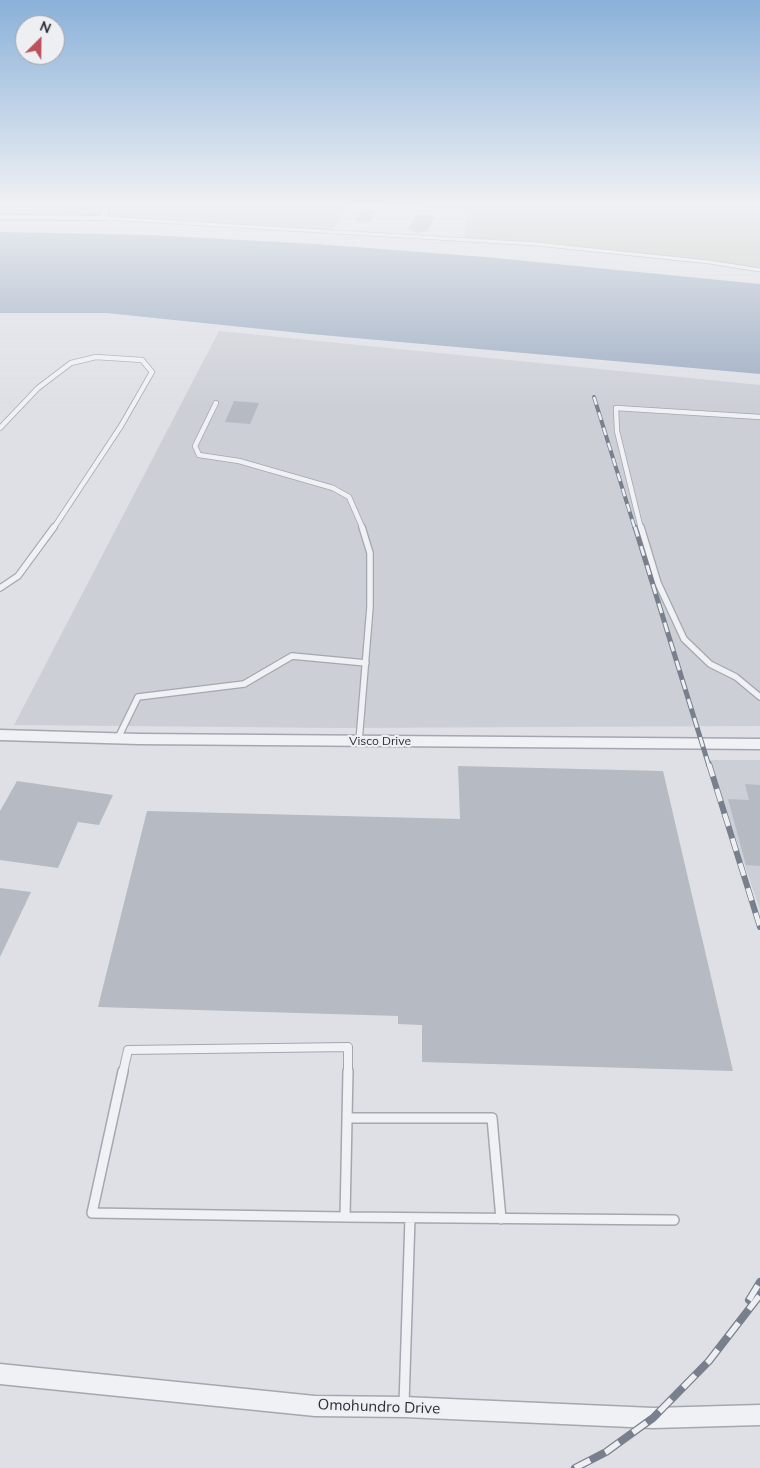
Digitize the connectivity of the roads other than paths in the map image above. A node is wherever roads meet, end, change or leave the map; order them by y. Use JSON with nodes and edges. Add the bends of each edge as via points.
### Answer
{"nodes":[{"id":1,"x":216,"y":403,"type":"dead end"},
{"id":2,"x":760,"y":417,"type":"edge"},
{"id":3,"x":0,"y":428,"type":"edge"},
{"id":4,"x":0,"y":588,"type":"edge"},
{"id":5,"x":366,"y":663,"type":"junction"},
{"id":6,"x":760,"y":697,"type":"edge"},
{"id":7,"x":0,"y":735,"type":"edge"},
{"id":8,"x":118,"y":738,"type":"junction"},
{"id":9,"x":359,"y":741,"type":"junction"},
{"id":10,"x":760,"y":744,"type":"edge"},
{"id":11,"x":347,"y":1118,"type":"junction"},
{"id":12,"x":345,"y":1217,"type":"junction"},
{"id":13,"x":410,"y":1218,"type":"junction"},
{"id":14,"x":501,"y":1219,"type":"junction"},
{"id":15,"x":674,"y":1220,"type":"dead end"},
{"id":16,"x":0,"y":1374,"type":"edge"},
{"id":17,"x":404,"y":1407,"type":"junction"},
{"id":18,"x":760,"y":1415,"type":"edge"}],
"edges":[{"from":1,"to":5,"type":"lane","via":[[195,446],[199,455],[239,461],[324,485],[349,497],[370,553]]},
{"from":2,"to":6,"type":"lane","via":[[616,408],[617,431],[637,514],[658,583],[684,639],[710,664],[736,677]]},
{"from":3,"to":4,"type":"lane","via":[[38,388],[71,363],[96,356],[142,360],[152,372],[71,504],[18,576]]},
{"from":5,"to":8,"type":"lane","via":[[292,656],[244,684],[138,696]]},
{"from":5,"to":9,"type":"lane"},
{"from":7,"to":8,"type":"street","name":"Visco Drive"},
{"from":8,"to":9,"type":"street","name":"Visco Drive"},
{"from":9,"to":10,"type":"street","name":"Visco Drive"},
{"from":11,"to":12,"type":"lane"},
{"from":11,"to":12,"type":"lane","via":[[348,1047],[128,1050],[92,1213]]},
{"from":11,"to":14,"type":"lane","via":[[492,1118]]},
{"from":12,"to":13,"type":"lane"},
{"from":13,"to":14,"type":"lane"},
{"from":13,"to":17,"type":"lane"},
{"from":14,"to":15,"type":"lane"},
{"from":16,"to":17,"type":"street","name":"Omohundro Drive","via":[[315,1406]]},
{"from":17,"to":18,"type":"street","name":"Omohundro Drive","via":[[652,1418]]}]}
